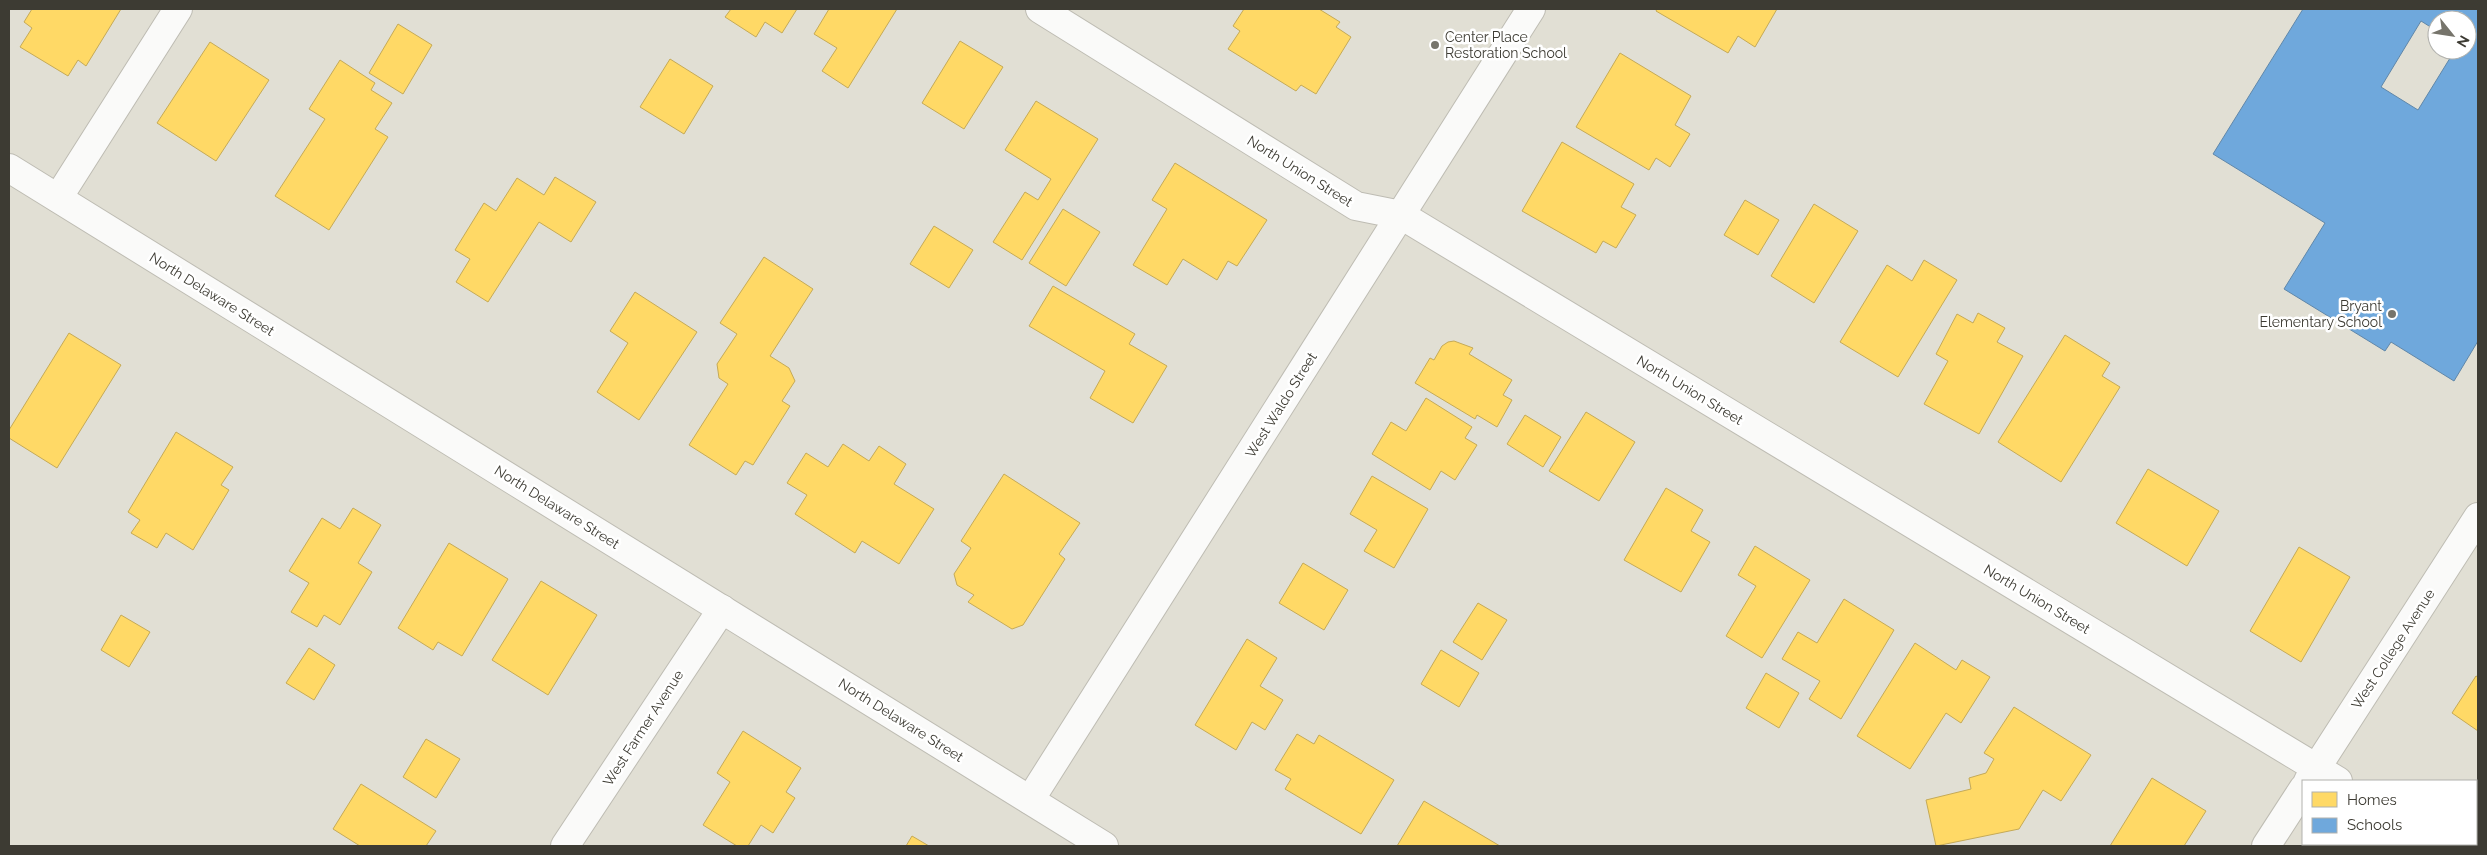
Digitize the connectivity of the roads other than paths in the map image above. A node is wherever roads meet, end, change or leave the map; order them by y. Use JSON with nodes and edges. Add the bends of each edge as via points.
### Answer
{"nodes":[{"id":1,"x":178,"y":9,"type":"edge"},
{"id":2,"x":1040,"y":9,"type":"edge"},
{"id":3,"x":1531,"y":9,"type":"edge"},
{"id":4,"x":9,"y":168,"type":"edge"},
{"id":5,"x":58,"y":198,"type":"junction"},
{"id":6,"x":1401,"y":215,"type":"junction"},
{"id":7,"x":2478,"y":517,"type":"edge"},
{"id":8,"x":722,"y":609,"type":"junction"},
{"id":9,"x":2317,"y":780,"type":"edge"},
{"id":10,"x":2302,"y":799,"type":"edge"},
{"id":11,"x":1030,"y":800,"type":"junction"},
{"id":12,"x":565,"y":846,"type":"edge"},
{"id":13,"x":1104,"y":846,"type":"edge"},
{"id":14,"x":2266,"y":846,"type":"edge"}],
"edges":[{"from":1,"to":5,"type":"street"},
{"from":2,"to":6,"type":"street","name":"North Union Street","via":[[1356,206]]},
{"from":3,"to":6,"type":"street","name":"West Waldo Street"},
{"from":4,"to":5,"type":"street","name":"North Delaware Street"},
{"from":5,"to":8,"type":"street","name":"North Delaware Street"},
{"from":6,"to":9,"type":"street","name":"North Union Street"},
{"from":6,"to":11,"type":"street","name":"West Waldo Street"},
{"from":7,"to":9,"type":"street","name":"West College Avenue"},
{"from":8,"to":11,"type":"street","name":"North Delaware Street"},
{"from":8,"to":12,"type":"street","name":"West Farmer Avenue"},
{"from":10,"to":14,"type":"street","name":"West College Avenue"},
{"from":11,"to":13,"type":"street","name":"North Delaware Street"}]}
